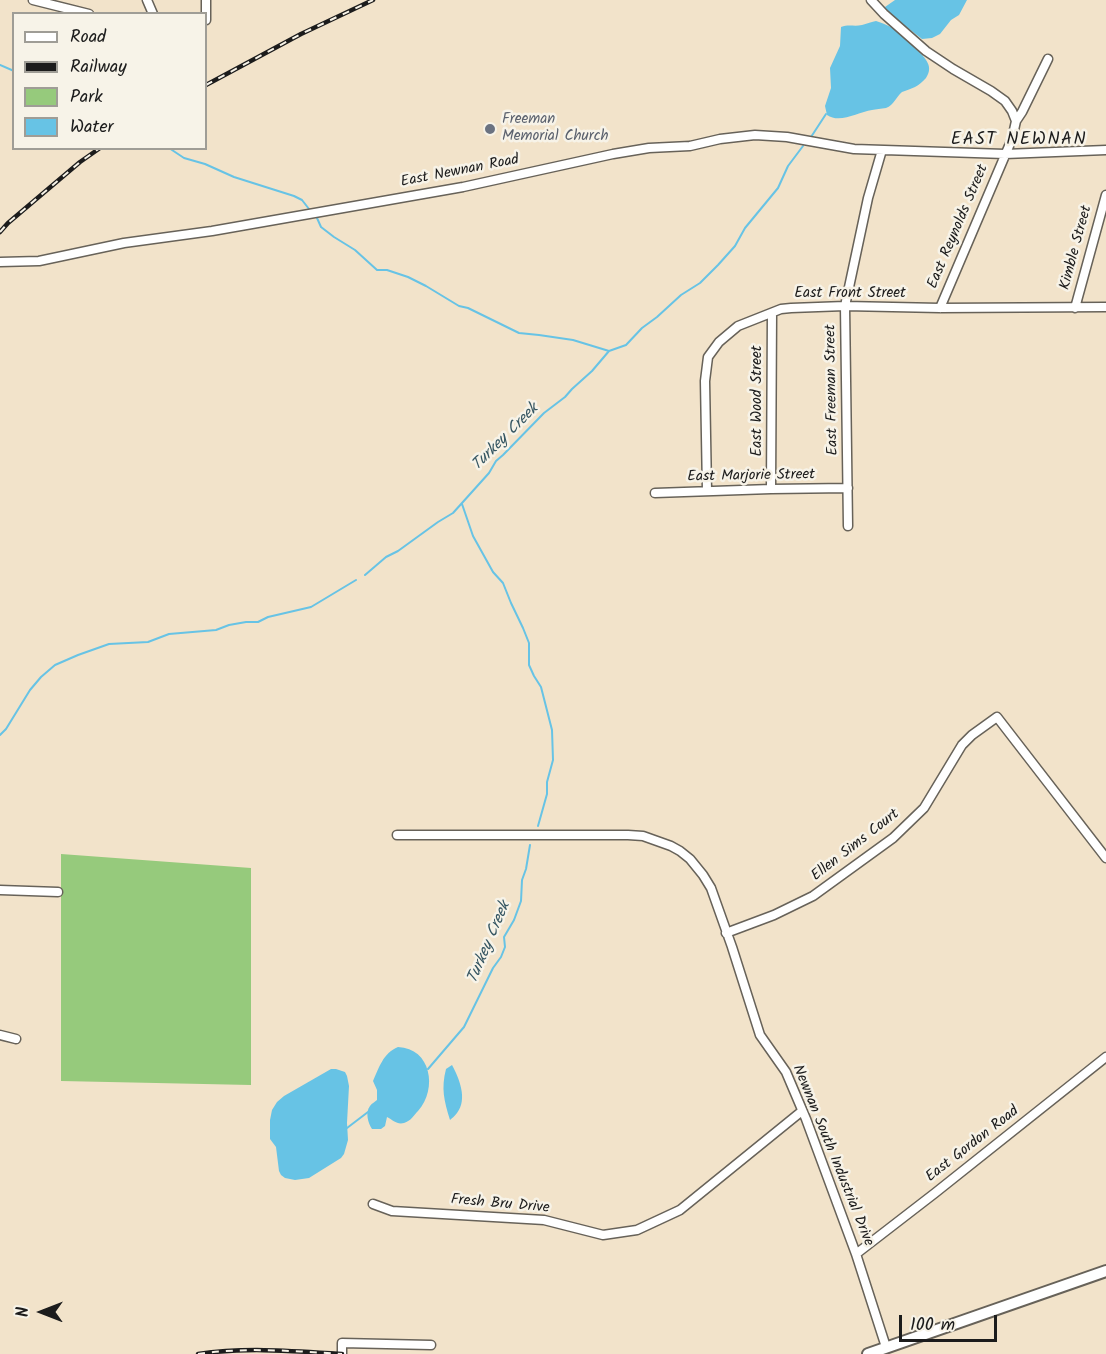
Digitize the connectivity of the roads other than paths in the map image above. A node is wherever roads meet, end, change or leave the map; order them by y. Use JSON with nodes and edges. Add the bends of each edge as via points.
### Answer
{"nodes":[{"id":1,"x":33,"y":0,"type":"edge"},
{"id":2,"x":871,"y":0,"type":"edge"},
{"id":3,"x":81,"y":12,"type":"edge"},
{"id":4,"x":1048,"y":58,"type":"dead end"},
{"id":5,"x":1016,"y":121,"type":"junction"},
{"id":6,"x":882,"y":150,"type":"junction"},
{"id":7,"x":1106,"y":150,"type":"edge"},
{"id":8,"x":1005,"y":154,"type":"junction"},
{"id":9,"x":1106,"y":195,"type":"edge"},
{"id":10,"x":0,"y":262,"type":"edge"},
{"id":11,"x":845,"y":306,"type":"junction"},
{"id":12,"x":1106,"y":307,"type":"edge"},
{"id":13,"x":940,"y":308,"type":"junction"},
{"id":14,"x":1075,"y":308,"type":"junction"},
{"id":15,"x":772,"y":313,"type":"junction"},
{"id":16,"x":848,"y":488,"type":"junction"},
{"id":17,"x":771,"y":489,"type":"junction"},
{"id":18,"x":707,"y":490,"type":"junction"},
{"id":19,"x":655,"y":493,"type":"dead end"},
{"id":20,"x":848,"y":526,"type":"dead end"},
{"id":21,"x":397,"y":835,"type":"dead end"},
{"id":22,"x":1106,"y":858,"type":"edge"},
{"id":23,"x":0,"y":890,"type":"edge"},
{"id":24,"x":58,"y":892,"type":"dead end"},
{"id":25,"x":726,"y":933,"type":"junction"},
{"id":26,"x":0,"y":1035,"type":"edge"},
{"id":27,"x":16,"y":1039,"type":"dead end"},
{"id":28,"x":1106,"y":1057,"type":"edge"},
{"id":29,"x":802,"y":1112,"type":"junction"},
{"id":30,"x":373,"y":1204,"type":"dead end"},
{"id":31,"x":856,"y":1254,"type":"junction"},
{"id":32,"x":1106,"y":1271,"type":"edge"},
{"id":33,"x":431,"y":1345,"type":"dead end"},
{"id":34,"x":886,"y":1347,"type":"junction"},
{"id":35,"x":342,"y":1354,"type":"edge"},
{"id":36,"x":868,"y":1354,"type":"edge"}],
"edges":[{"from":1,"to":3,"type":"street"},
{"from":2,"to":5,"type":"street","via":[[926,51],[1005,101]]},
{"from":4,"to":5,"type":"street","name":"East Reynolds Street"},
{"from":5,"to":8,"type":"street","name":"East Reynolds Street"},
{"from":6,"to":8,"type":"street","name":"East Newnan Road"},
{"from":6,"to":10,"type":"street","name":"East Newnan Road","via":[[756,135],[649,148],[464,187],[124,243],[39,261]]},
{"from":6,"to":11,"type":"street","name":"East Freeman Street"},
{"from":7,"to":8,"type":"street","name":"East Newnan Road"},
{"from":8,"to":13,"type":"street","name":"East Reynolds Street"},
{"from":9,"to":14,"type":"street","name":"Kimble Street"},
{"from":11,"to":13,"type":"street","name":"East Front Street"},
{"from":11,"to":15,"type":"street","name":"East Front Street","via":[[791,308]]},
{"from":11,"to":16,"type":"street","name":"East Freeman Street"},
{"from":12,"to":14,"type":"street","name":"East Front Street"},
{"from":13,"to":14,"type":"street","name":"East Front Street"},
{"from":15,"to":17,"type":"street","name":"East Wood Street"},
{"from":15,"to":18,"type":"street","name":"East Front Street","via":[[738,326],[708,357]]},
{"from":16,"to":17,"type":"street","name":"East Marjorie Street"},
{"from":16,"to":20,"type":"street","name":"East Freeman Street"},
{"from":17,"to":18,"type":"street","name":"East Marjorie Street"},
{"from":18,"to":19,"type":"street","name":"East Marjorie Street"},
{"from":21,"to":25,"type":"street","name":"Newnan South Industrial Drive","via":[[643,836],[671,846],[690,859],[711,888]]},
{"from":22,"to":25,"type":"street","name":"Ellen Sims Court","via":[[997,717],[962,745],[924,808],[893,838],[813,896]]},
{"from":23,"to":24,"type":"street"},
{"from":25,"to":29,"type":"street","name":"Newnan South Industrial Drive","via":[[760,1035],[786,1071]]},
{"from":26,"to":27,"type":"street"},
{"from":28,"to":31,"type":"street","name":"East Gordon Road"},
{"from":29,"to":30,"type":"street","name":"Fresh Bru Drive","via":[[680,1210],[637,1230],[603,1235],[544,1221],[392,1211]]},
{"from":29,"to":31,"type":"street","name":"Newnan South Industrial Drive"},
{"from":31,"to":34,"type":"street","name":"Newnan South Industrial Drive"},
{"from":32,"to":34,"type":"main road"},
{"from":33,"to":35,"type":"street","via":[[342,1343]]},
{"from":34,"to":36,"type":"main road"}]}
